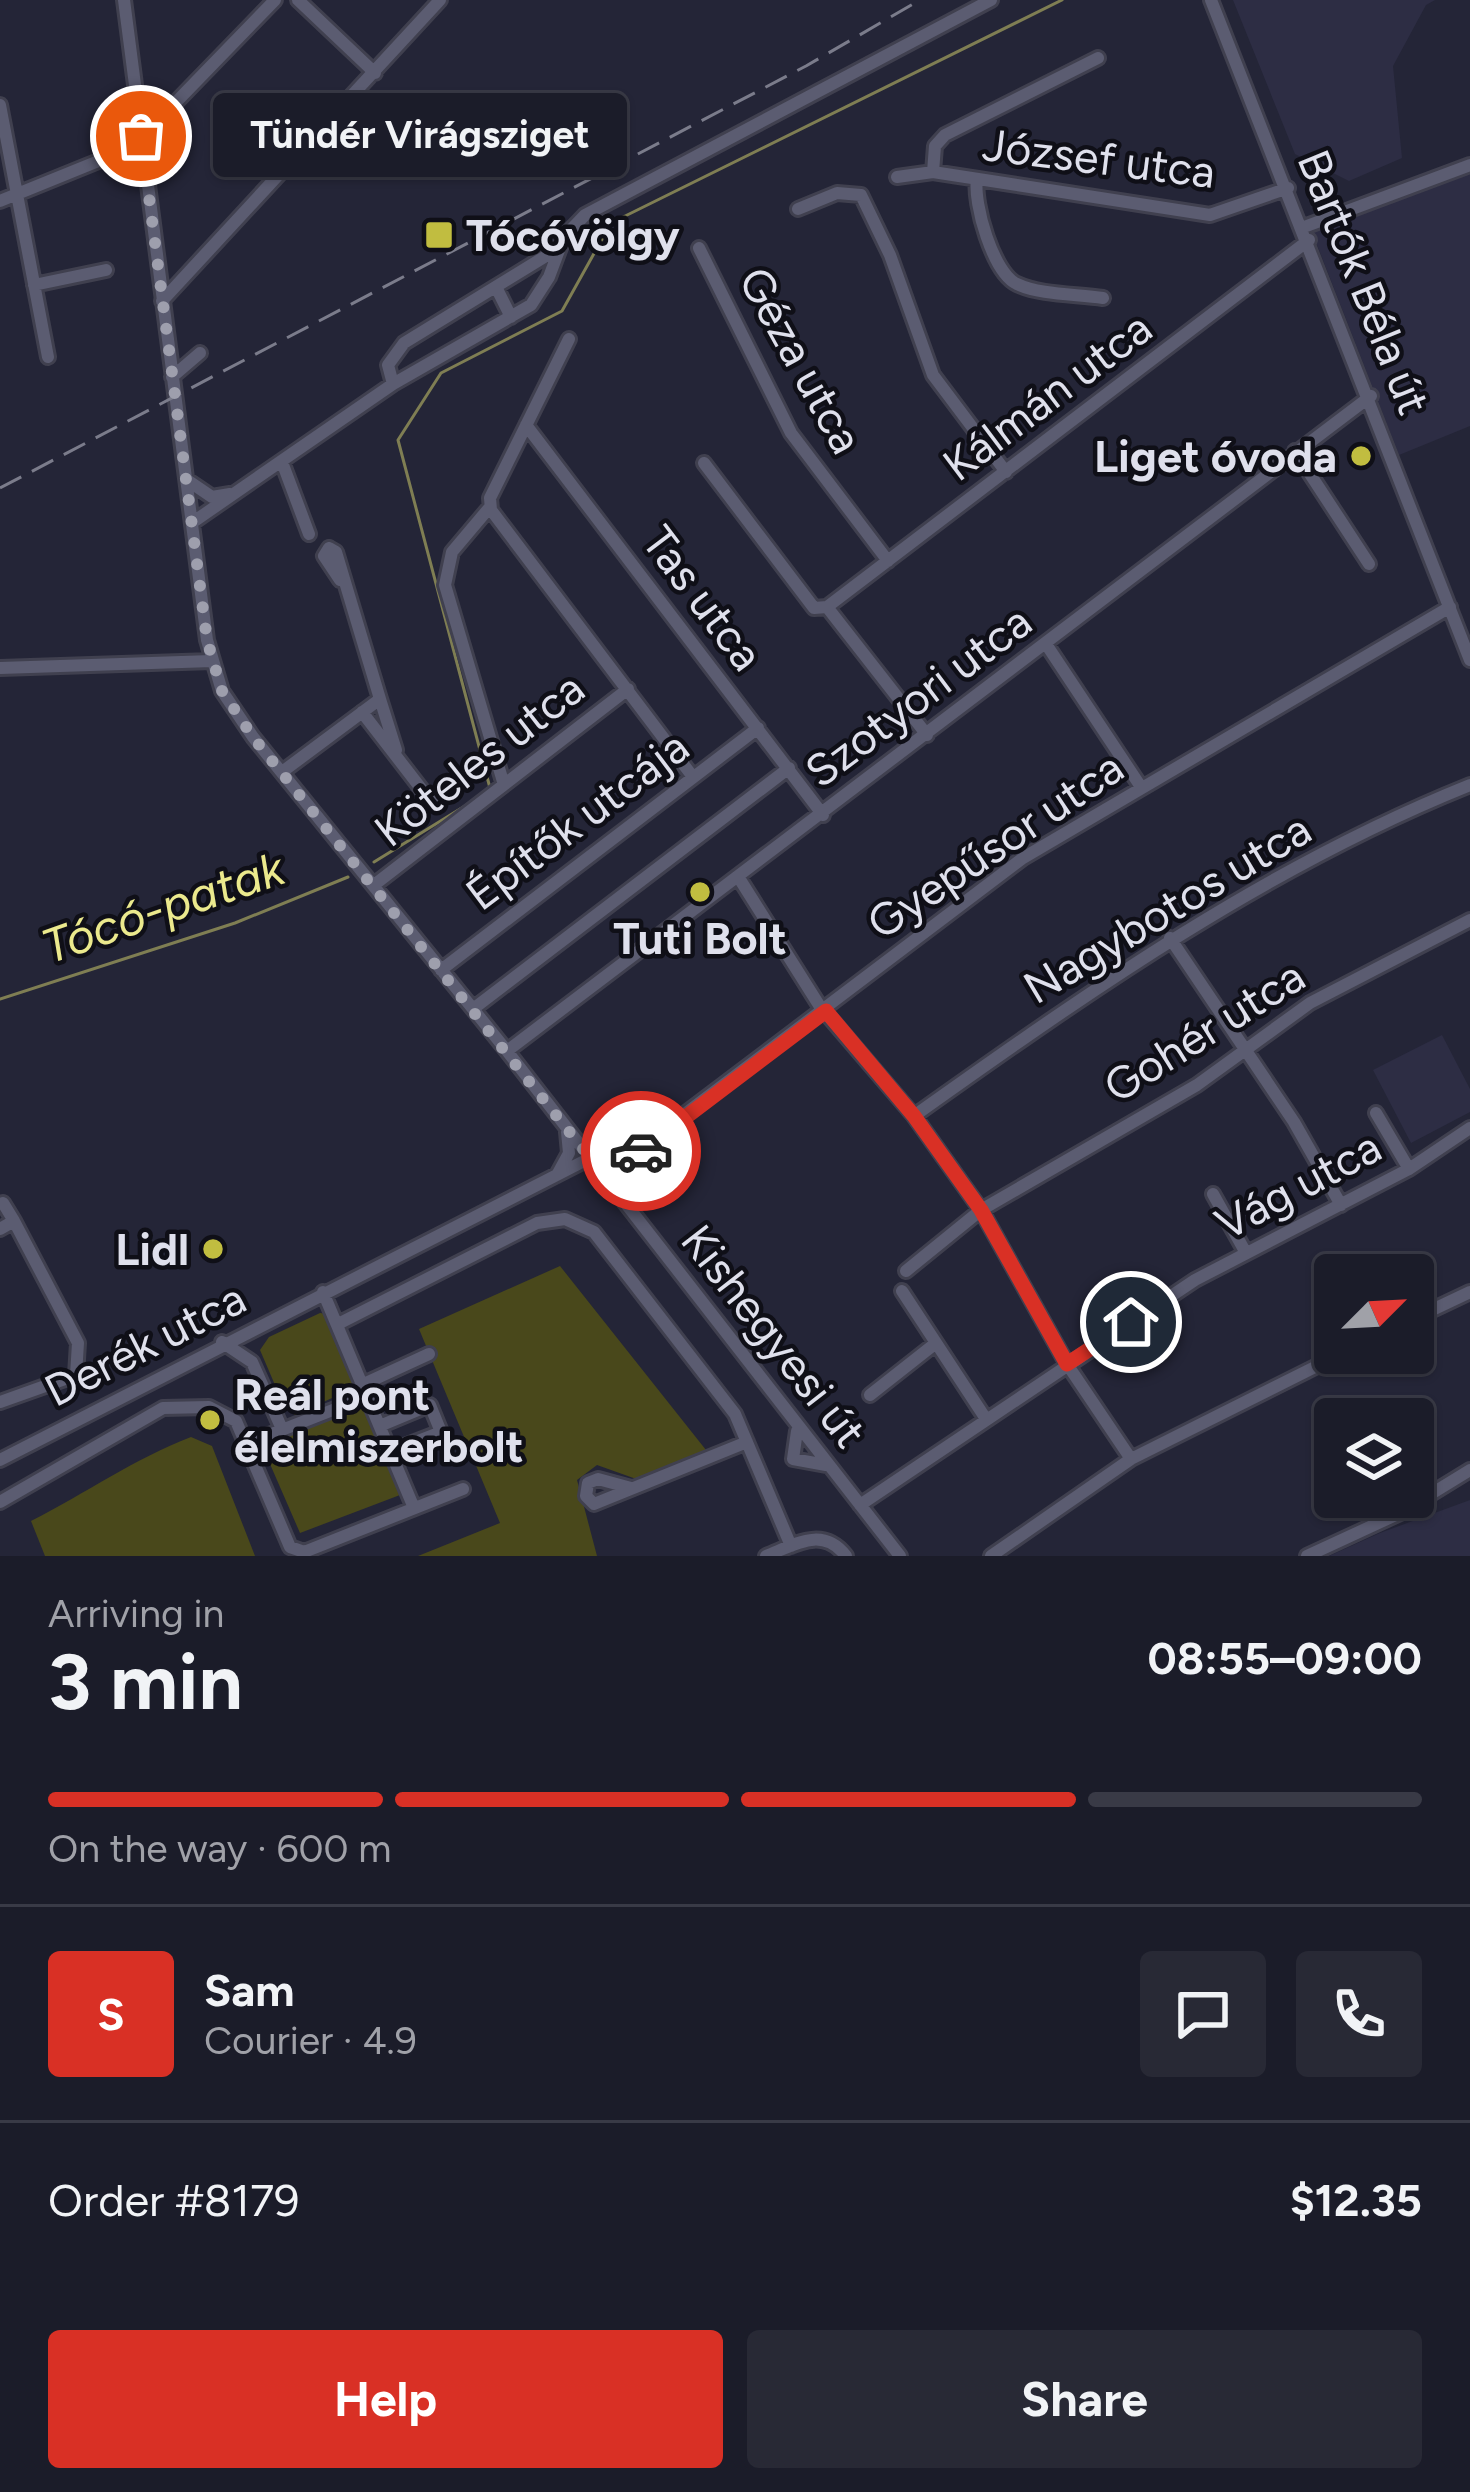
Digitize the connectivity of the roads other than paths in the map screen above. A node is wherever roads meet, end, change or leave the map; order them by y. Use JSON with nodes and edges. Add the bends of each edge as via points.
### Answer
{"nodes":[{"id":1,"x":124,"y":0,"type":"edge"},
{"id":2,"x":275,"y":0,"type":"edge"},
{"id":3,"x":298,"y":0,"type":"edge"},
{"id":4,"x":440,"y":0,"type":"edge"},
{"id":5,"x":991,"y":0,"type":"edge"},
{"id":6,"x":1211,"y":0,"type":"edge"},
{"id":7,"x":1098,"y":58,"type":"dead end"},
{"id":8,"x":375,"y":73,"type":"junction"},
{"id":9,"x":0,"y":106,"type":"edge"},
{"id":10,"x":141,"y":136,"type":"junction"},
{"id":11,"x":1470,"y":165,"type":"edge"},
{"id":12,"x":933,"y":172,"type":"junction"},
{"id":13,"x":897,"y":177,"type":"dead end"},
{"id":14,"x":977,"y":179,"type":"junction"},
{"id":15,"x":1288,"y":188,"type":"junction"},
{"id":16,"x":18,"y":194,"type":"junction"},
{"id":17,"x":0,"y":201,"type":"edge"},
{"id":18,"x":798,"y":208,"type":"dead end"},
{"id":19,"x":1306,"y":234,"type":"junction"},
{"id":20,"x":560,"y":247,"type":"junction"},
{"id":21,"x":699,"y":248,"type":"dead end"},
{"id":22,"x":106,"y":270,"type":"dead end"},
{"id":23,"x":34,"y":285,"type":"junction"},
{"id":24,"x":497,"y":289,"type":"junction"},
{"id":25,"x":1103,"y":298,"type":"dead end"},
{"id":26,"x":162,"y":302,"type":"junction"},
{"id":27,"x":511,"y":317,"type":"junction"},
{"id":28,"x":569,"y":339,"type":"dead end"},
{"id":29,"x":200,"y":352,"type":"dead end"},
{"id":30,"x":48,"y":358,"type":"dead end"},
{"id":31,"x":172,"y":377,"type":"junction"},
{"id":32,"x":393,"y":384,"type":"junction"},
{"id":33,"x":1371,"y":396,"type":"junction"},
{"id":34,"x":526,"y":425,"type":"junction"},
{"id":35,"x":1295,"y":451,"type":"junction"},
{"id":36,"x":282,"y":462,"type":"junction"},
{"id":37,"x":704,"y":463,"type":"dead end"},
{"id":38,"x":1006,"y":472,"type":"junction"},
{"id":39,"x":187,"y":480,"type":"junction"},
{"id":40,"x":231,"y":494,"type":"junction"},
{"id":41,"x":490,"y":502,"type":"junction"},
{"id":42,"x":193,"y":522,"type":"junction"},
{"id":43,"x":309,"y":534,"type":"dead end"},
{"id":44,"x":888,"y":561,"type":"junction"},
{"id":45,"x":1369,"y":564,"type":"dead end"},
{"id":46,"x":348,"y":591,"type":"dead end"},
{"id":47,"x":827,"y":607,"type":"junction"},
{"id":48,"x":1450,"y":607,"type":"junction"},
{"id":49,"x":1046,"y":644,"type":"junction"},
{"id":50,"x":1469,"y":652,"type":"edge"},
{"id":51,"x":212,"y":661,"type":"junction"},
{"id":52,"x":0,"y":668,"type":"edge"},
{"id":53,"x":628,"y":689,"type":"junction"},
{"id":54,"x":380,"y":699,"type":"junction"},
{"id":55,"x":362,"y":712,"type":"junction"},
{"id":56,"x":382,"y":728,"type":"junction"},
{"id":57,"x":758,"y":728,"type":"junction"},
{"id":58,"x":927,"y":735,"type":"junction"},
{"id":59,"x":789,"y":768,"type":"junction"},
{"id":60,"x":282,"y":772,"type":"junction"},
{"id":61,"x":693,"y":777,"type":"junction"},
{"id":62,"x":1470,"y":784,"type":"edge"},
{"id":63,"x":504,"y":785,"type":"junction"},
{"id":64,"x":1141,"y":787,"type":"junction"},
{"id":65,"x":433,"y":804,"type":"dead end"},
{"id":66,"x":823,"y":814,"type":"junction"},
{"id":67,"x":740,"y":878,"type":"junction"},
{"id":68,"x":374,"y":885,"type":"junction"},
{"id":69,"x":1470,"y":920,"type":"edge"},
{"id":70,"x":1170,"y":938,"type":"junction"},
{"id":71,"x":441,"y":970,"type":"junction"},
{"id":72,"x":473,"y":1010,"type":"junction"},
{"id":73,"x":826,"y":1011,"type":"junction"},
{"id":74,"x":507,"y":1051,"type":"junction"},
{"id":75,"x":1247,"y":1052,"type":"junction"},
{"id":76,"x":1376,"y":1113,"type":"dead end"},
{"id":77,"x":914,"y":1116,"type":"junction"},
{"id":78,"x":567,"y":1127,"type":"junction"},
{"id":79,"x":1470,"y":1129,"type":"edge"},
{"id":80,"x":590,"y":1158,"type":"junction"},
{"id":81,"x":1409,"y":1169,"type":"junction"},
{"id":82,"x":604,"y":1175,"type":"junction"},
{"id":83,"x":556,"y":1176,"type":"junction"},
{"id":84,"x":1214,"y":1194,"type":"dead end"},
{"id":85,"x":1,"y":1202,"type":"edge"},
{"id":86,"x":1341,"y":1205,"type":"junction"},
{"id":87,"x":981,"y":1210,"type":"junction"},
{"id":88,"x":14,"y":1221,"type":"junction"},
{"id":89,"x":0,"y":1229,"type":"edge"},
{"id":90,"x":1246,"y":1253,"type":"junction"},
{"id":91,"x":906,"y":1271,"type":"dead end"},
{"id":92,"x":902,"y":1291,"type":"dead end"},
{"id":93,"x":323,"y":1292,"type":"junction"},
{"id":94,"x":1470,"y":1292,"type":"edge"},
{"id":95,"x":1434,"y":1309,"type":"edge"},
{"id":96,"x":340,"y":1323,"type":"junction"},
{"id":97,"x":256,"y":1329,"type":"junction"},
{"id":98,"x":222,"y":1342,"type":"junction"},
{"id":99,"x":936,"y":1343,"type":"junction"},
{"id":100,"x":429,"y":1354,"type":"dead end"},
{"id":101,"x":252,"y":1362,"type":"junction"},
{"id":102,"x":1067,"y":1364,"type":"junction"},
{"id":103,"x":1314,"y":1368,"type":"edge"},
{"id":104,"x":368,"y":1389,"type":"junction"},
{"id":105,"x":870,"y":1395,"type":"dead end"},
{"id":106,"x":0,"y":1402,"type":"edge"},
{"id":107,"x":986,"y":1419,"type":"junction"},
{"id":108,"x":795,"y":1424,"type":"junction"},
{"id":109,"x":382,"y":1425,"type":"junction"},
{"id":110,"x":282,"y":1429,"type":"junction"},
{"id":111,"x":747,"y":1442,"type":"junction"},
{"id":112,"x":246,"y":1444,"type":"junction"},
{"id":113,"x":392,"y":1451,"type":"junction"},
{"id":114,"x":1131,"y":1459,"type":"junction"},
{"id":115,"x":0,"y":1460,"type":"edge"},
{"id":116,"x":830,"y":1467,"type":"junction"},
{"id":117,"x":1470,"y":1470,"type":"edge"},
{"id":118,"x":631,"y":1488,"type":"dead end"},
{"id":119,"x":463,"y":1489,"type":"dead end"},
{"id":120,"x":0,"y":1502,"type":"edge"},
{"id":121,"x":860,"y":1505,"type":"junction"},
{"id":122,"x":414,"y":1508,"type":"junction"},
{"id":123,"x":791,"y":1546,"type":"junction"},
{"id":124,"x":766,"y":1556,"type":"edge"},
{"id":125,"x":846,"y":1556,"type":"edge"},
{"id":126,"x":900,"y":1556,"type":"edge"},
{"id":127,"x":992,"y":1556,"type":"edge"},
{"id":128,"x":1306,"y":1556,"type":"edge"}],
"edges":[{"from":1,"to":10,"type":"street","name":"Kishegyesi út"},
{"from":2,"to":10,"type":"street"},
{"from":3,"to":8,"type":"street"},
{"from":4,"to":8,"type":"street"},
{"from":5,"to":20,"type":"street","via":[[597,208],[573,224]]},
{"from":6,"to":15,"type":"street","name":"Bartók Béla út"},
{"from":7,"to":12,"type":"street","via":[[945,135],[935,146]]},
{"from":8,"to":26,"type":"street"},
{"from":9,"to":16,"type":"street"},
{"from":10,"to":16,"type":"street"},
{"from":10,"to":26,"type":"street","name":"Kishegyesi út"},
{"from":11,"to":19,"type":"street","name":"Kálmán utca"},
{"from":12,"to":13,"type":"street","name":"József utca"},
{"from":12,"to":14,"type":"street","name":"József utca"},
{"from":14,"to":15,"type":"street","name":"József utca","via":[[1210,215]]},
{"from":14,"to":25,"type":"street","via":[[978,214],[1009,278]]},
{"from":15,"to":19,"type":"street","name":"Bartók Béla út"},
{"from":16,"to":17,"type":"street"},
{"from":16,"to":23,"type":"street"},
{"from":18,"to":38,"type":"street","via":[[855,192],[872,215],[933,376]]},
{"from":19,"to":33,"type":"street","name":"Bartók Béla út"},
{"from":19,"to":38,"type":"street","name":"Kálmán utca"},
{"from":20,"to":24,"type":"street"},
{"from":20,"to":27,"type":"street","via":[[541,292]]},
{"from":21,"to":44,"type":"street","name":"Géza utca","via":[[791,433]]},
{"from":22,"to":23,"type":"street"},
{"from":23,"to":30,"type":"street"},
{"from":24,"to":27,"type":"street"},
{"from":24,"to":32,"type":"street","via":[[404,343],[388,365]]},
{"from":26,"to":31,"type":"street","name":"Kishegyesi út"},
{"from":27,"to":32,"type":"street"},
{"from":28,"to":34,"type":"street"},
{"from":29,"to":31,"type":"street"},
{"from":31,"to":39,"type":"street","name":"Kishegyesi út"},
{"from":32,"to":36,"type":"street"},
{"from":33,"to":35,"type":"street","name":"Szotyori utca"},
{"from":33,"to":48,"type":"street","name":"Bartók Béla út"},
{"from":34,"to":41,"type":"street"},
{"from":34,"to":57,"type":"street","name":"Tas utca"},
{"from":35,"to":45,"type":"street"},
{"from":35,"to":49,"type":"street","name":"Szotyori utca"},
{"from":36,"to":40,"type":"street"},
{"from":36,"to":43,"type":"street"},
{"from":37,"to":47,"type":"street","via":[[814,608]]},
{"from":38,"to":44,"type":"street","name":"Kálmán utca"},
{"from":39,"to":40,"type":"street","via":[[212,496]]},
{"from":39,"to":42,"type":"street","name":"Kishegyesi út"},
{"from":40,"to":42,"type":"street"},
{"from":41,"to":53,"type":"street"},
{"from":41,"to":63,"type":"street","via":[[452,552],[445,585]]},
{"from":42,"to":51,"type":"street","name":"Kishegyesi út"},
{"from":44,"to":47,"type":"street","name":"Kálmán utca"},
{"from":46,"to":54,"type":"street"},
{"from":47,"to":58,"type":"street"},
{"from":48,"to":50,"type":"street","name":"Bartók Béla út"},
{"from":48,"to":64,"type":"street","name":"Gyepűsor utca"},
{"from":49,"to":58,"type":"street","name":"Szotyori utca"},
{"from":49,"to":64,"type":"street"},
{"from":51,"to":52,"type":"street"},
{"from":51,"to":60,"type":"street","name":"Kishegyesi út","via":[[236,713]]},
{"from":53,"to":61,"type":"street"},
{"from":53,"to":63,"type":"street","name":"Köteles utca"},
{"from":54,"to":55,"type":"street"},
{"from":54,"to":56,"type":"street"},
{"from":55,"to":56,"type":"street"},
{"from":55,"to":60,"type":"street"},
{"from":56,"to":65,"type":"street"},
{"from":57,"to":59,"type":"street","name":"Tas utca"},
{"from":57,"to":61,"type":"street","name":"Építők utcája"},
{"from":58,"to":66,"type":"street","name":"Szotyori utca"},
{"from":59,"to":66,"type":"street","name":"Tas utca"},
{"from":59,"to":72,"type":"street"},
{"from":60,"to":68,"type":"street","name":"Kishegyesi út"},
{"from":61,"to":71,"type":"street","name":"Építők utcája"},
{"from":62,"to":70,"type":"street","name":"Nagybotos utca","via":[[1389,817]]},
{"from":63,"to":68,"type":"street","name":"Köteles utca"},
{"from":64,"to":73,"type":"street","name":"Gyepűsor utca","via":[[1006,870]]},
{"from":66,"to":67,"type":"street","name":"Szotyori utca"},
{"from":67,"to":73,"type":"street"},
{"from":67,"to":74,"type":"street","name":"Szotyori utca"},
{"from":68,"to":71,"type":"street","name":"Kishegyesi út"},
{"from":69,"to":75,"type":"street","name":"Gohér utca","via":[[1310,1003]]},
{"from":70,"to":75,"type":"street"},
{"from":70,"to":77,"type":"street","name":"Nagybotos utca"},
{"from":71,"to":72,"type":"street","name":"Kishegyesi út"},
{"from":72,"to":74,"type":"street","name":"Kishegyesi út"},
{"from":73,"to":77,"type":"street"},
{"from":73,"to":82,"type":"street","name":"Gyepűsor utca"},
{"from":74,"to":78,"type":"street","name":"Kishegyesi út"},
{"from":75,"to":86,"type":"street"},
{"from":75,"to":87,"type":"street","name":"Gohér utca"},
{"from":76,"to":81,"type":"street"},
{"from":77,"to":87,"type":"street"},
{"from":78,"to":80,"type":"street","name":"Kishegyesi út"},
{"from":78,"to":83,"type":"street","via":[[568,1153]]},
{"from":79,"to":81,"type":"street","name":"Vág utca"},
{"from":80,"to":82,"type":"street","name":"Kishegyesi út"},
{"from":80,"to":83,"type":"street","name":"Derék utca"},
{"from":81,"to":86,"type":"street","name":"Vág utca"},
{"from":82,"to":108,"type":"street","name":"Kishegyesi út"},
{"from":83,"to":93,"type":"street","name":"Derék utca"},
{"from":84,"to":90,"type":"street"},
{"from":85,"to":88,"type":"street"},
{"from":86,"to":90,"type":"street","name":"Vág utca"},
{"from":87,"to":91,"type":"street","name":"Gohér utca"},
{"from":87,"to":102,"type":"street"},
{"from":88,"to":89,"type":"street"},
{"from":88,"to":106,"type":"street","name":"Derék utca","via":[[81,1359],[76,1375]]},
{"from":90,"to":102,"type":"street","name":"Vág utca"},
{"from":92,"to":99,"type":"street"},
{"from":93,"to":96,"type":"street"},
{"from":93,"to":97,"type":"street","name":"Derék utca"},
{"from":94,"to":95,"type":"street"},
{"from":96,"to":104,"type":"street"},
{"from":96,"to":111,"type":"street","name":"Kishegyesi út","via":[[537,1223],[565,1219],[594,1232],[735,1414]]},
{"from":97,"to":98,"type":"street","name":"Derék utca"},
{"from":97,"to":101,"type":"street"},
{"from":98,"to":101,"type":"street"},
{"from":98,"to":115,"type":"street","name":"Derék utca"},
{"from":99,"to":105,"type":"street"},
{"from":99,"to":107,"type":"street"},
{"from":100,"to":104,"type":"street"},
{"from":101,"to":110,"type":"street"},
{"from":102,"to":107,"type":"street","name":"Vág utca"},
{"from":102,"to":114,"type":"street"},
{"from":103,"to":114,"type":"street"},
{"from":104,"to":109,"type":"street"},
{"from":104,"to":110,"type":"street"},
{"from":107,"to":121,"type":"street","name":"Vág utca"},
{"from":108,"to":116,"type":"street","name":"Kishegyesi út"},
{"from":108,"to":116,"type":"street","via":[[793,1459]]},
{"from":109,"to":113,"type":"street"},
{"from":109,"to":113,"type":"street","via":[[430,1405],[441,1432]]},
{"from":110,"to":112,"type":"street"},
{"from":111,"to":118,"type":"street","name":"Kishegyesi út"},
{"from":111,"to":123,"type":"street","name":"Kishegyesi út"},
{"from":112,"to":120,"type":"street","name":"Derék utca","via":[[236,1421],[209,1407],[163,1408]]},
{"from":112,"to":122,"type":"street","name":"Derék utca","via":[[290,1547],[304,1552]]},
{"from":113,"to":122,"type":"street"},
{"from":114,"to":127,"type":"street"},
{"from":116,"to":121,"type":"street","name":"Kishegyesi út"},
{"from":117,"to":128,"type":"street"},
{"from":119,"to":122,"type":"street","name":"Derék utca"},
{"from":121,"to":126,"type":"street","name":"Kishegyesi út"},
{"from":123,"to":124,"type":"street"},
{"from":123,"to":125,"type":"street","via":[[816,1537],[835,1541]]}]}
